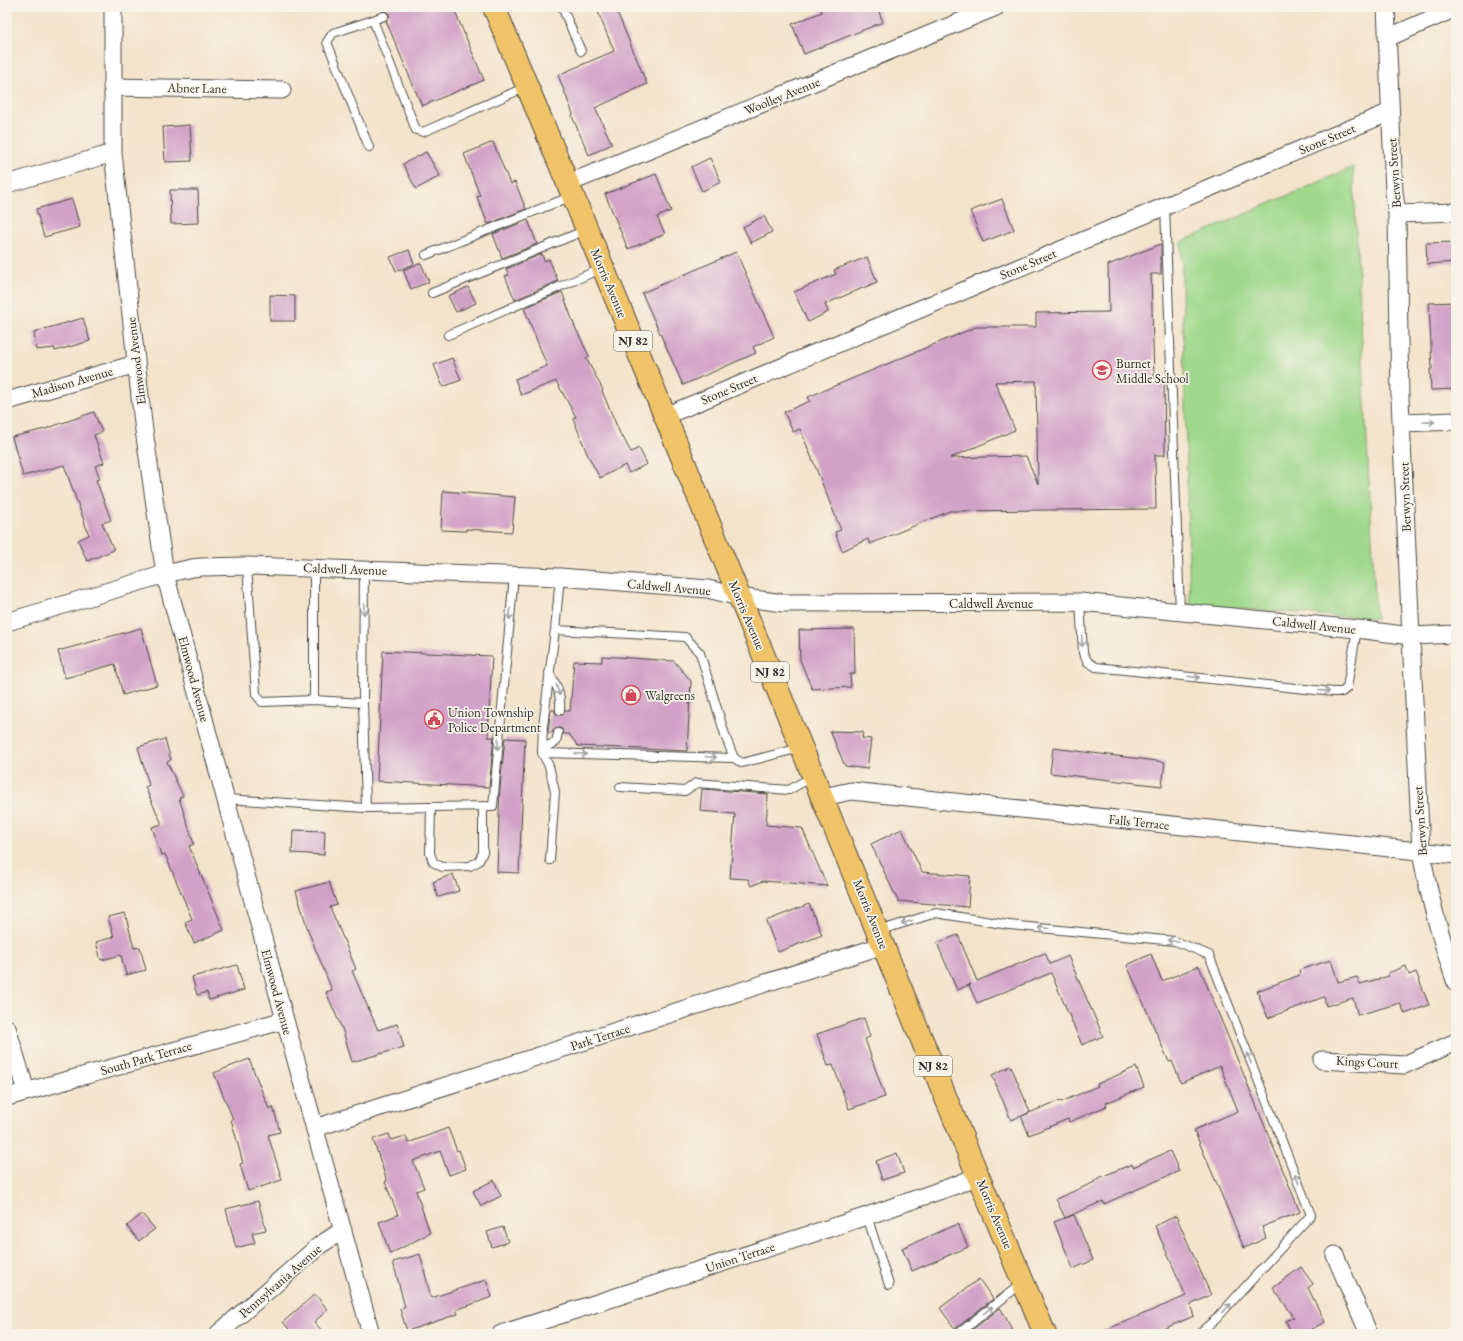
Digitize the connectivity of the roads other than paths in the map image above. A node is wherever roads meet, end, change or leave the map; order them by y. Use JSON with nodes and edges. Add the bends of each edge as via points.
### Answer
{"nodes":[{"id":1,"x":113,"y":7,"type":"edge"},
{"id":2,"x":494,"y":7,"type":"edge"},
{"id":3,"x":562,"y":7,"type":"edge"},
{"id":4,"x":996,"y":7,"type":"edge"},
{"id":5,"x":1386,"y":7,"type":"edge"},
{"id":6,"x":1456,"y":8,"type":"edge"},
{"id":7,"x":384,"y":16,"type":"dead end"},
{"id":8,"x":374,"y":20,"type":"junction"},
{"id":9,"x":1387,"y":38,"type":"junction"},
{"id":10,"x":581,"y":51,"type":"dead end"},
{"id":11,"x":527,"y":86,"type":"junction"},
{"id":12,"x":112,"y":87,"type":"junction"},
{"id":13,"x":282,"y":90,"type":"dead end"},
{"id":14,"x":1390,"y":112,"type":"junction"},
{"id":15,"x":369,"y":147,"type":"dead end"},
{"id":16,"x":113,"y":153,"type":"junction"},
{"id":17,"x":7,"y":184,"type":"edge"},
{"id":18,"x":570,"y":190,"type":"junction"},
{"id":19,"x":1166,"y":207,"type":"junction"},
{"id":20,"x":1456,"y":212,"type":"edge"},
{"id":21,"x":1397,"y":214,"type":"junction"},
{"id":22,"x":587,"y":229,"type":"junction"},
{"id":23,"x":426,"y":255,"type":"dead end"},
{"id":24,"x":603,"y":268,"type":"junction"},
{"id":25,"x":432,"y":293,"type":"dead end"},
{"id":26,"x":448,"y":335,"type":"dead end"},
{"id":27,"x":136,"y":364,"type":"junction"},
{"id":28,"x":7,"y":401,"type":"edge"},
{"id":29,"x":665,"y":416,"type":"junction"},
{"id":30,"x":1456,"y":421,"type":"edge"},
{"id":31,"x":1402,"y":423,"type":"junction"},
{"id":32,"x":247,"y":566,"type":"junction"},
{"id":33,"x":314,"y":569,"type":"junction"},
{"id":34,"x":364,"y":570,"type":"junction"},
{"id":35,"x":166,"y":574,"type":"junction"},
{"id":36,"x":514,"y":575,"type":"junction"},
{"id":37,"x":560,"y":578,"type":"junction"},
{"id":38,"x":739,"y":597,"type":"junction"},
{"id":39,"x":1080,"y":602,"type":"junction"},
{"id":40,"x":1180,"y":612,"type":"junction"},
{"id":41,"x":7,"y":622,"type":"edge"},
{"id":42,"x":555,"y":630,"type":"junction"},
{"id":43,"x":1357,"y":630,"type":"junction"},
{"id":44,"x":1456,"y":634,"type":"edge"},
{"id":45,"x":1411,"y":636,"type":"junction"},
{"id":46,"x":549,"y":673,"type":"junction"},
{"id":47,"x":314,"y":700,"type":"junction"},
{"id":48,"x":363,"y":703,"type":"junction"},
{"id":49,"x":560,"y":710,"type":"dead end"},
{"id":50,"x":558,"y":733,"type":"dead end"},
{"id":51,"x":802,"y":748,"type":"junction"},
{"id":52,"x":542,"y":750,"type":"junction"},
{"id":53,"x":734,"y":758,"type":"junction"},
{"id":54,"x":814,"y":776,"type":"junction"},
{"id":55,"x":620,"y":787,"type":"dead end"},
{"id":56,"x":823,"y":797,"type":"junction"},
{"id":57,"x":226,"y":799,"type":"junction"},
{"id":58,"x":483,"y":806,"type":"junction"},
{"id":59,"x":431,"y":807,"type":"junction"},
{"id":60,"x":366,"y":808,"type":"junction"},
{"id":61,"x":1421,"y":852,"type":"junction"},
{"id":62,"x":1456,"y":855,"type":"edge"},
{"id":63,"x":550,"y":860,"type":"dead end"},
{"id":64,"x":881,"y":938,"type":"junction"},
{"id":65,"x":1456,"y":983,"type":"edge"},
{"id":66,"x":285,"y":1020,"type":"junction"},
{"id":67,"x":7,"y":1028,"type":"edge"},
{"id":68,"x":1456,"y":1042,"type":"edge"},
{"id":69,"x":1322,"y":1060,"type":"dead end"},
{"id":70,"x":26,"y":1091,"type":"junction"},
{"id":71,"x":7,"y":1097,"type":"edge"},
{"id":72,"x":315,"y":1128,"type":"junction"},
{"id":73,"x":978,"y":1176,"type":"junction"},
{"id":74,"x":867,"y":1216,"type":"junction"},
{"id":75,"x":344,"y":1230,"type":"junction"},
{"id":76,"x":1335,"y":1255,"type":"dead end"},
{"id":77,"x":1024,"y":1282,"type":"junction"},
{"id":78,"x":889,"y":1285,"type":"dead end"},
{"id":79,"x":218,"y":1334,"type":"edge"},
{"id":80,"x":372,"y":1334,"type":"edge"},
{"id":81,"x":501,"y":1334,"type":"edge"},
{"id":82,"x":958,"y":1334,"type":"edge"},
{"id":83,"x":1045,"y":1334,"type":"edge"},
{"id":84,"x":1198,"y":1334,"type":"edge"},
{"id":85,"x":1369,"y":1334,"type":"edge"}],
"edges":[{"from":1,"to":12,"type":"street","name":"Elmwood Avenue"},
{"from":2,"to":11,"type":"main road","name":"Morris Avenue","number":"NJ 82"},
{"from":3,"to":10,"type":"lane"},
{"from":4,"to":18,"type":"street","name":"Woolley Avenue"},
{"from":5,"to":9,"type":"street","name":"Berwyn Street"},
{"from":6,"to":9,"type":"street"},
{"from":7,"to":8,"type":"lane"},
{"from":8,"to":11,"type":"lane","via":[[416,130],[423,132]]},
{"from":8,"to":15,"type":"lane","via":[[333,33],[327,42]]},
{"from":9,"to":14,"type":"street","name":"Berwyn Street"},
{"from":11,"to":18,"type":"main road","name":"Morris Avenue","number":"NJ 82"},
{"from":12,"to":13,"type":"street","name":"Abner Lane"},
{"from":12,"to":16,"type":"street","name":"Elmwood Avenue"},
{"from":14,"to":19,"type":"street","name":"Stone Street"},
{"from":14,"to":21,"type":"street","name":"Berwyn Street"},
{"from":16,"to":17,"type":"street"},
{"from":16,"to":27,"type":"street","name":"Elmwood Avenue"},
{"from":18,"to":22,"type":"main road","name":"Morris Avenue","number":"NJ 82"},
{"from":18,"to":23,"type":"lane"},
{"from":19,"to":29,"type":"street","name":"Stone Street"},
{"from":19,"to":40,"type":"lane"},
{"from":20,"to":21,"type":"street"},
{"from":21,"to":31,"type":"street","name":"Berwyn Street"},
{"from":22,"to":24,"type":"main road","name":"Morris Avenue","number":"NJ 82"},
{"from":22,"to":25,"type":"lane"},
{"from":24,"to":26,"type":"lane"},
{"from":24,"to":29,"type":"main road","name":"Morris Avenue","number":"NJ 82"},
{"from":27,"to":28,"type":"street","name":"Madison Avenue"},
{"from":27,"to":35,"type":"street","name":"Elmwood Avenue"},
{"from":29,"to":38,"type":"main road","name":"Morris Avenue","number":"NJ 82"},
{"from":31,"to":30,"type":"street","one_way":true},
{"from":31,"to":45,"type":"street","name":"Berwyn Street"},
{"from":32,"to":33,"type":"street","name":"Caldwell Avenue"},
{"from":32,"to":35,"type":"street","name":"Caldwell Avenue","via":[[192,568]]},
{"from":32,"to":47,"type":"lane","via":[[256,694],[262,702]]},
{"from":33,"to":34,"type":"street","name":"Caldwell Avenue"},
{"from":33,"to":47,"type":"lane"},
{"from":34,"to":36,"type":"street","name":"Caldwell Avenue"},
{"from":34,"to":48,"type":"lane","one_way":true},
{"from":35,"to":41,"type":"street","name":"Caldwell Avenue"},
{"from":35,"to":57,"type":"street","name":"Elmwood Avenue"},
{"from":36,"to":37,"type":"street","name":"Caldwell Avenue"},
{"from":36,"to":58,"type":"lane","one_way":true,"via":[[493,806]]},
{"from":37,"to":38,"type":"street","name":"Caldwell Avenue","via":[[708,589]]},
{"from":37,"to":42,"type":"lane"},
{"from":38,"to":39,"type":"street","name":"Caldwell Avenue","via":[[783,603]]},
{"from":38,"to":51,"type":"main road","name":"Morris Avenue","number":"NJ 82"},
{"from":39,"to":40,"type":"street","name":"Caldwell Avenue"},
{"from":39,"to":43,"type":"lane","one_way":true,"via":[[1083,652],[1088,662],[1096,667],[1334,692],[1342,692],[1347,688]]},
{"from":40,"to":43,"type":"street","name":"Caldwell Avenue"},
{"from":42,"to":46,"type":"lane"},
{"from":42,"to":53,"type":"lane","via":[[685,637],[700,653]]},
{"from":43,"to":45,"type":"street","name":"Caldwell Avenue"},
{"from":44,"to":45,"type":"street","name":"Caldwell Avenue"},
{"from":45,"to":61,"type":"street","name":"Berwyn Street"},
{"from":46,"to":49,"type":"lane","one_way":true,"via":[[561,696]]},
{"from":46,"to":52,"type":"lane"},
{"from":47,"to":48,"type":"lane"},
{"from":48,"to":60,"type":"lane"},
{"from":50,"to":52,"type":"lane","via":[[556,742]]},
{"from":51,"to":53,"type":"lane","via":[[742,763]]},
{"from":51,"to":54,"type":"main road","name":"Morris Avenue","number":"NJ 82"},
{"from":52,"to":53,"type":"lane","one_way":true},
{"from":52,"to":63,"type":"lane","via":[[555,792]]},
{"from":54,"to":55,"type":"lane","via":[[789,790],[696,783],[685,790]]},
{"from":54,"to":56,"type":"main road","name":"Morris Avenue","number":"NJ 82"},
{"from":56,"to":61,"type":"street","name":"Falls Terrace","via":[[851,790]]},
{"from":56,"to":64,"type":"main road","name":"Morris Avenue","number":"NJ 82"},
{"from":57,"to":60,"type":"lane"},
{"from":57,"to":66,"type":"street","name":"Elmwood Avenue"},
{"from":58,"to":59,"type":"lane"},
{"from":58,"to":59,"type":"lane","via":[[483,852],[479,861],[470,866],[442,867],[433,862],[430,853]]},
{"from":59,"to":60,"type":"lane"},
{"from":61,"to":62,"type":"street","name":"Falls Terrace"},
{"from":61,"to":65,"type":"street","name":"Berwyn Street","via":[[1442,942]]},
{"from":64,"to":72,"type":"street","name":"Park Terrace"},
{"from":64,"to":73,"type":"main road","name":"Morris Avenue","number":"NJ 82"},
{"from":84,"to":64,"type":"lane","one_way":true,"via":[[1216,1319],[1311,1216],[1209,955],[1175,941],[1010,925],[936,913]]},
{"from":66,"to":70,"type":"street","name":"South Park Terrace"},
{"from":66,"to":72,"type":"street","name":"Elmwood Avenue"},
{"from":67,"to":70,"type":"street"},
{"from":68,"to":69,"type":"street","name":"Kings Court","via":[[1404,1065]]},
{"from":70,"to":71,"type":"street","name":"South Park Terrace"},
{"from":72,"to":75,"type":"street","name":"Elmwood Avenue"},
{"from":73,"to":74,"type":"street","name":"Union Terrace"},
{"from":73,"to":77,"type":"main road","name":"Morris Avenue","number":"NJ 82"},
{"from":74,"to":78,"type":"lane"},
{"from":74,"to":81,"type":"street","name":"Union Terrace"},
{"from":75,"to":79,"type":"street","name":"Pennsylvania Avenue","via":[[320,1245]]},
{"from":75,"to":80,"type":"street","name":"Elmwood Avenue"},
{"from":76,"to":85,"type":"street"},
{"from":82,"to":77,"type":"lane","one_way":true},
{"from":77,"to":83,"type":"main road","name":"Morris Avenue","number":"NJ 82"}]}
